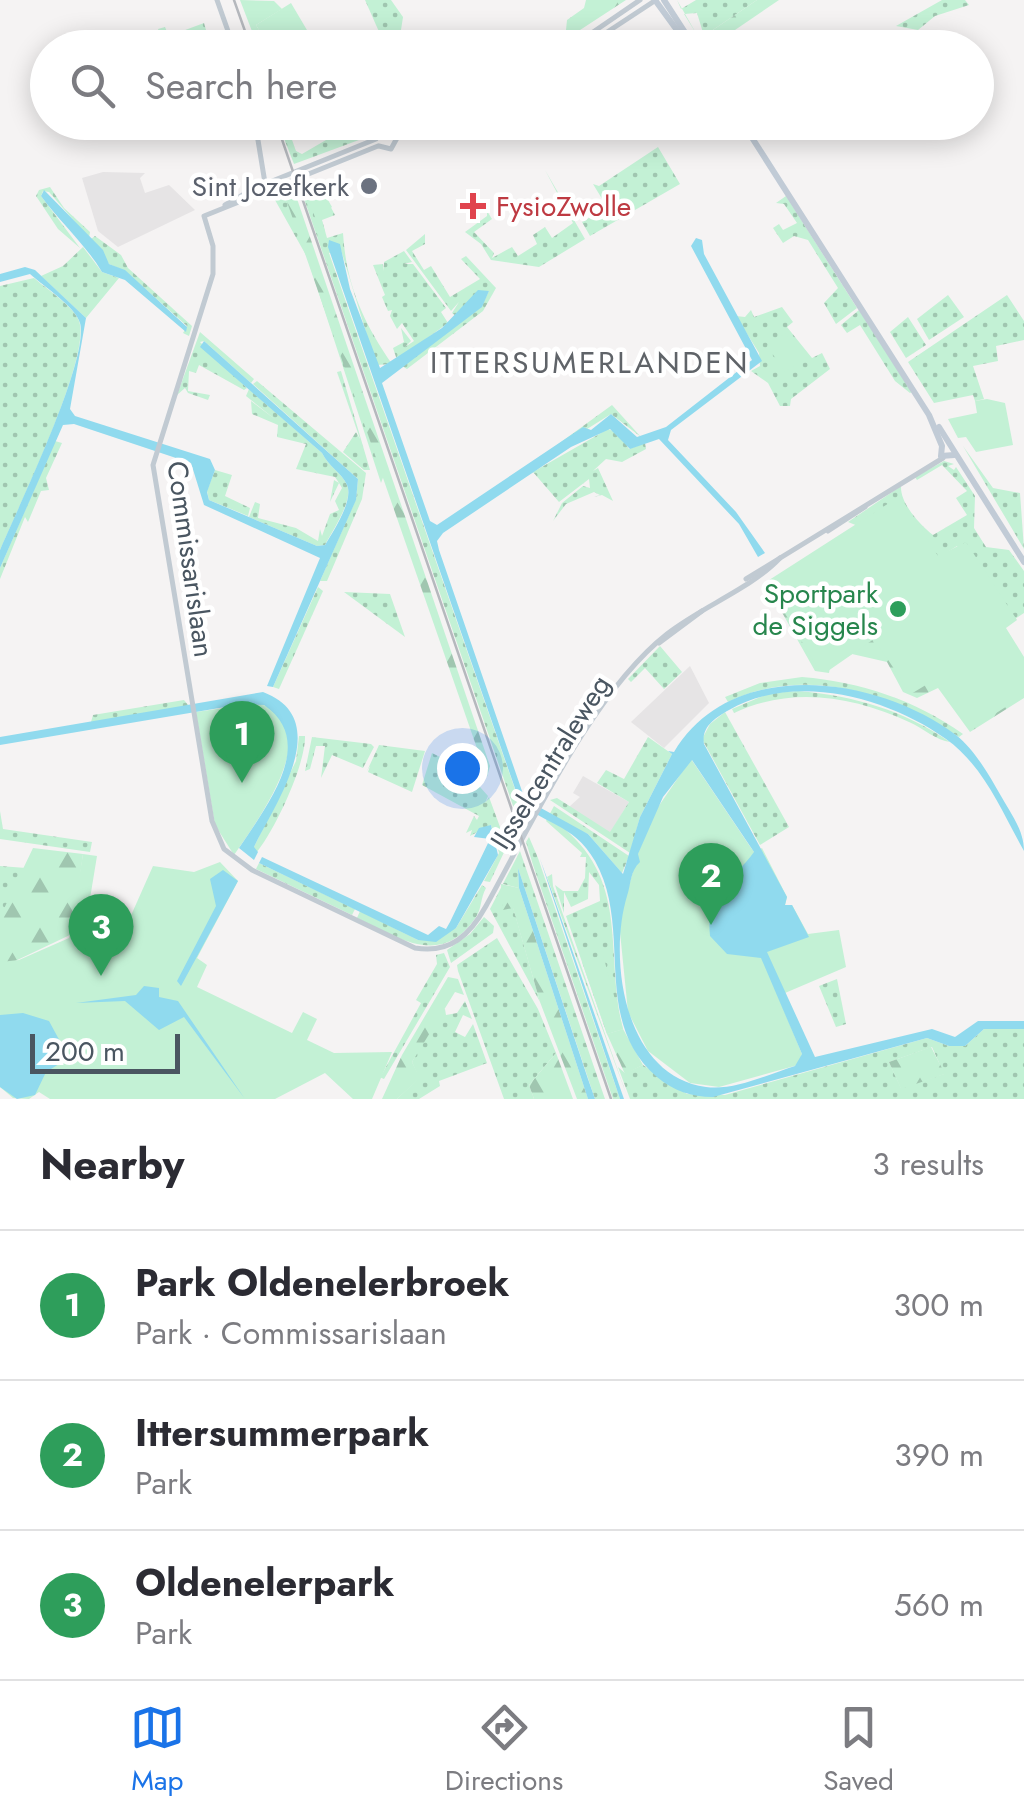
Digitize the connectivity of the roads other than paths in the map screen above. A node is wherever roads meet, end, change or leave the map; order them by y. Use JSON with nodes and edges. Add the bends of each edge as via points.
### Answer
{"nodes":[{"id":1,"x":218,"y":0,"type":"edge"},
{"id":2,"x":640,"y":0,"type":"edge"},
{"id":3,"x":655,"y":0,"type":"edge"},
{"id":4,"x":664,"y":0,"type":"edge"},
{"id":5,"x":228,"y":30,"type":"edge"},
{"id":6,"x":601,"y":30,"type":"edge"},
{"id":7,"x":606,"y":30,"type":"edge"},
{"id":8,"x":679,"y":30,"type":"edge"},
{"id":9,"x":682,"y":30,"type":"edge"},
{"id":10,"x":258,"y":140,"type":"edge"},
{"id":11,"x":394,"y":140,"type":"edge"},
{"id":12,"x":754,"y":140,"type":"edge"},
{"id":13,"x":377,"y":142,"type":"junction"},
{"id":14,"x":265,"y":183,"type":"junction"},
{"id":15,"x":222,"y":207,"type":"junction"},
{"id":16,"x":946,"y":452,"type":"junction"},
{"id":17,"x":1024,"y":562,"type":"edge"},
{"id":18,"x":485,"y":907,"type":"joint"}],
"edges":[{"from":1,"to":5,"type":"street"},
{"from":2,"to":6,"type":"street"},
{"from":3,"to":7,"type":"street"},
{"from":3,"to":8,"type":"main road"},
{"from":4,"to":9,"type":"main road"},
{"from":10,"to":14,"type":"street"},
{"from":11,"to":13,"type":"street","via":[[391,149]]},
{"from":12,"to":16,"type":"main road"},
{"from":13,"to":14,"type":"street"},
{"from":13,"to":15,"type":"street"},
{"from":14,"to":15,"type":"street"},
{"from":15,"to":18,"type":"street","name":"Commissarislaan","via":[[204,216],[213,274],[155,452],[154,474],[215,832],[242,864],[415,948],[436,950],[456,942]]},
{"from":16,"to":17,"type":"main road"},
{"from":16,"to":18,"type":"street","name":"IJsselcentraleweg","via":[[657,645],[600,710]]}]}
